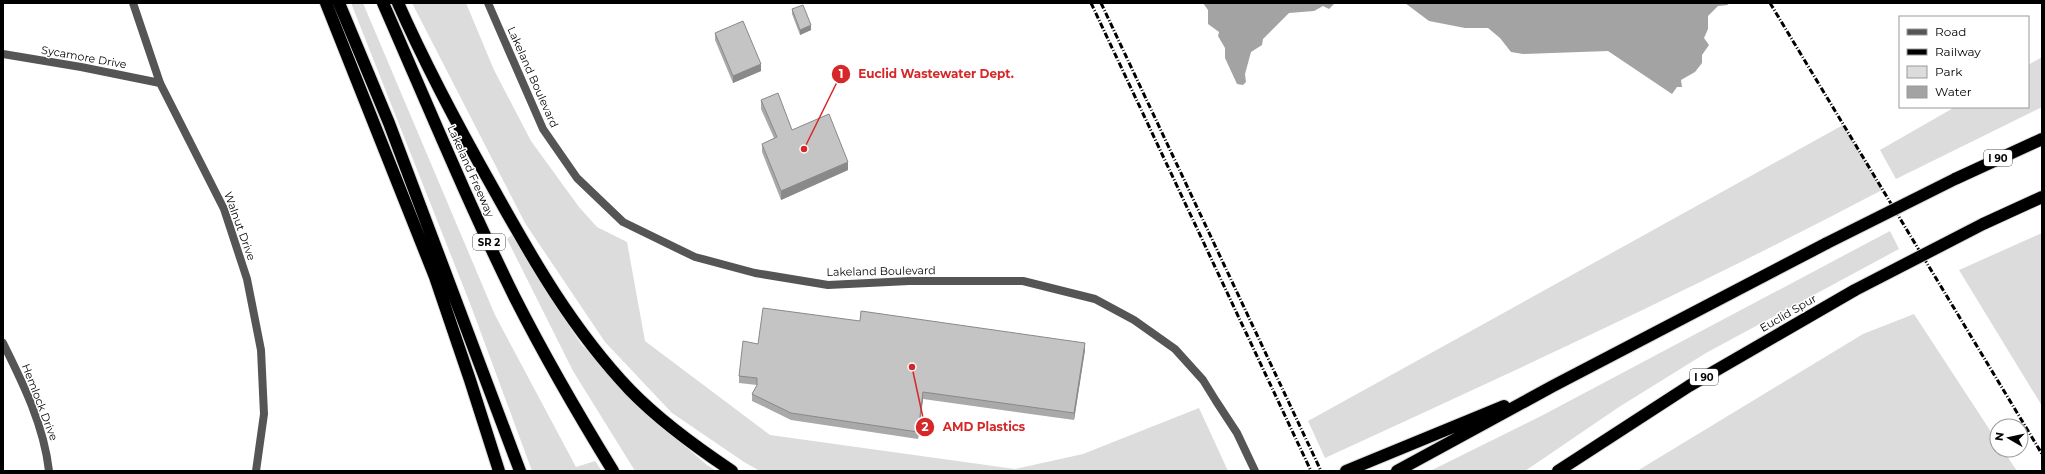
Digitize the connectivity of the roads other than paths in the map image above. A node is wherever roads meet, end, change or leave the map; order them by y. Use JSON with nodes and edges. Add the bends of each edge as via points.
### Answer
{"nodes":[{"id":1,"x":133,"y":3,"type":"edge"},
{"id":2,"x":326,"y":3,"type":"edge"},
{"id":3,"x":339,"y":3,"type":"edge"},
{"id":4,"x":383,"y":3,"type":"edge"},
{"id":5,"x":398,"y":3,"type":"edge"},
{"id":6,"x":488,"y":3,"type":"edge"},
{"id":7,"x":3,"y":54,"type":"edge"},
{"id":8,"x":160,"y":83,"type":"junction"},
{"id":9,"x":2042,"y":139,"type":"edge"},
{"id":10,"x":2042,"y":197,"type":"edge"},
{"id":11,"x":3,"y":343,"type":"edge"},
{"id":12,"x":1553,"y":386,"type":"junction"},
{"id":13,"x":49,"y":471,"type":"edge"},
{"id":14,"x":256,"y":471,"type":"edge"},
{"id":15,"x":498,"y":471,"type":"edge"},
{"id":16,"x":520,"y":471,"type":"edge"},
{"id":17,"x":613,"y":471,"type":"edge"},
{"id":18,"x":732,"y":471,"type":"edge"},
{"id":19,"x":1255,"y":471,"type":"edge"},
{"id":20,"x":1346,"y":471,"type":"edge"},
{"id":21,"x":1396,"y":471,"type":"edge"},
{"id":22,"x":1558,"y":471,"type":"edge"}],
"edges":[{"from":1,"to":8,"type":"street","name":"Walnut Drive"},
{"from":2,"to":15,"type":"highway","via":[[432,271],[458,343]]},
{"from":3,"to":16,"type":"highway","via":[[390,123]]},
{"from":4,"to":17,"type":"highway","name":"Lakeland Freeway","number":"SR 2","via":[[515,298],[566,394]]},
{"from":5,"to":18,"type":"highway","via":[[445,100],[490,183],[549,286],[570,316],[609,366],[637,396],[680,433]]},
{"from":6,"to":19,"type":"street","name":"Lakeland Boulevard","via":[[543,129],[577,178],[623,222],[695,257],[770,276],[828,285],[909,280],[1023,281],[1095,299],[1134,320],[1175,349],[1202,380],[1225,413]]},
{"from":7,"to":8,"type":"street","name":"Sycamore Drive","via":[[81,66]]},
{"from":8,"to":14,"type":"street","name":"Walnut Drive","via":[[224,209],[247,279],[261,350],[264,414]]},
{"from":9,"to":12,"type":"highway","number":"I 90","bridge":true,"via":[[1827,243]]},
{"from":10,"to":22,"type":"highway","name":"Euclid Spur","number":"I 90","bridge":true,"via":[[1983,224],[1855,290],[1689,386]]},
{"from":11,"to":13,"type":"street","name":"Hemlock Drive","via":[[24,384],[47,452]]},
{"from":12,"to":20,"type":"highway"},
{"from":12,"to":21,"type":"highway","number":"I 90"}]}
